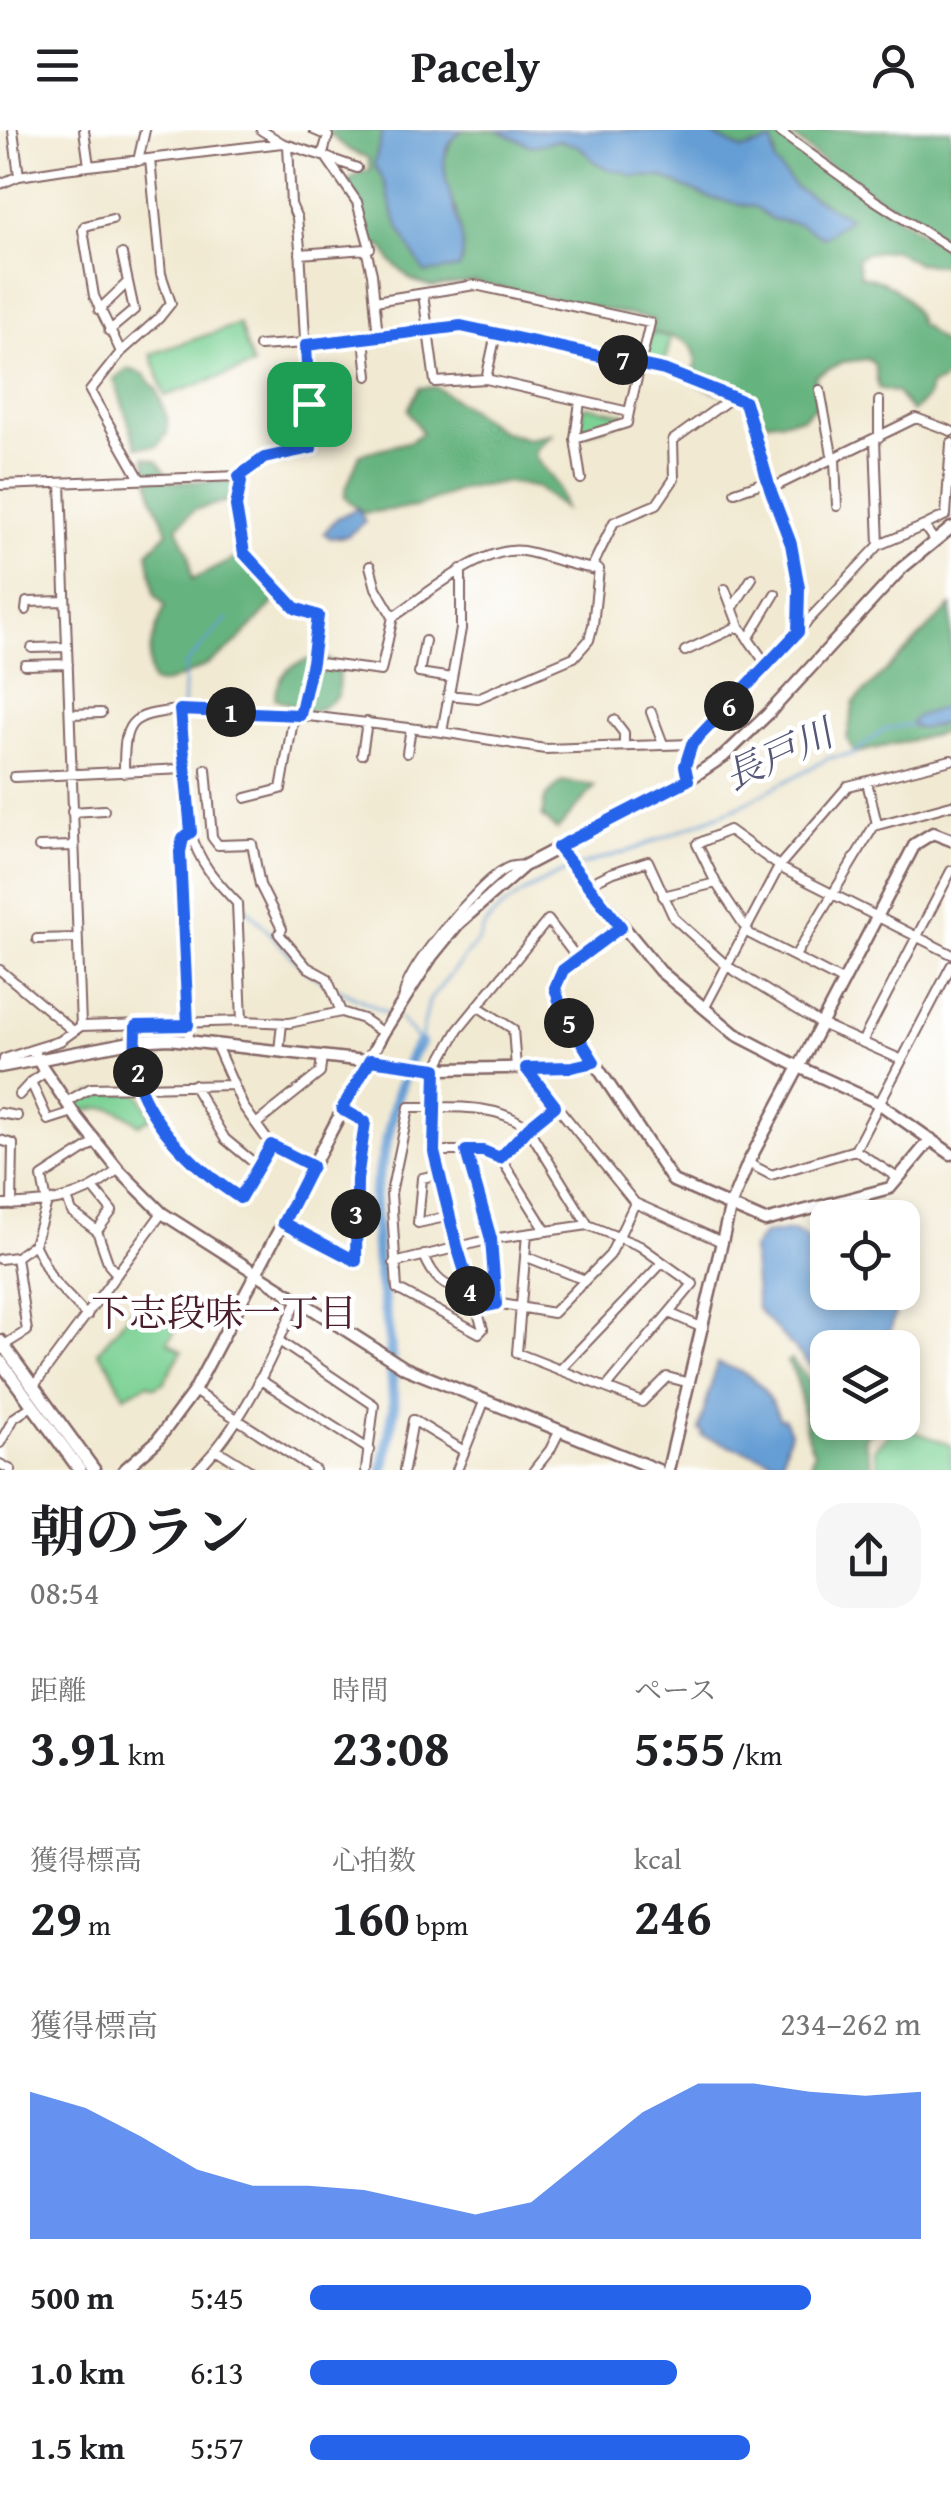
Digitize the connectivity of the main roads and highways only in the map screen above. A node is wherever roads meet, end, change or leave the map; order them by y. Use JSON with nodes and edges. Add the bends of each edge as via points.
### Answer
{"nodes":[{"id":1,"x":1,"y":1345,"type":"edge"},
{"id":2,"x":0,"y":1360,"type":"edge"},
{"id":3,"x":80,"y":1470,"type":"edge"},
{"id":4,"x":94,"y":1470,"type":"edge"}],
"edges":[{"from":1,"to":4,"type":"main road"},
{"from":2,"to":3,"type":"main road"}]}
